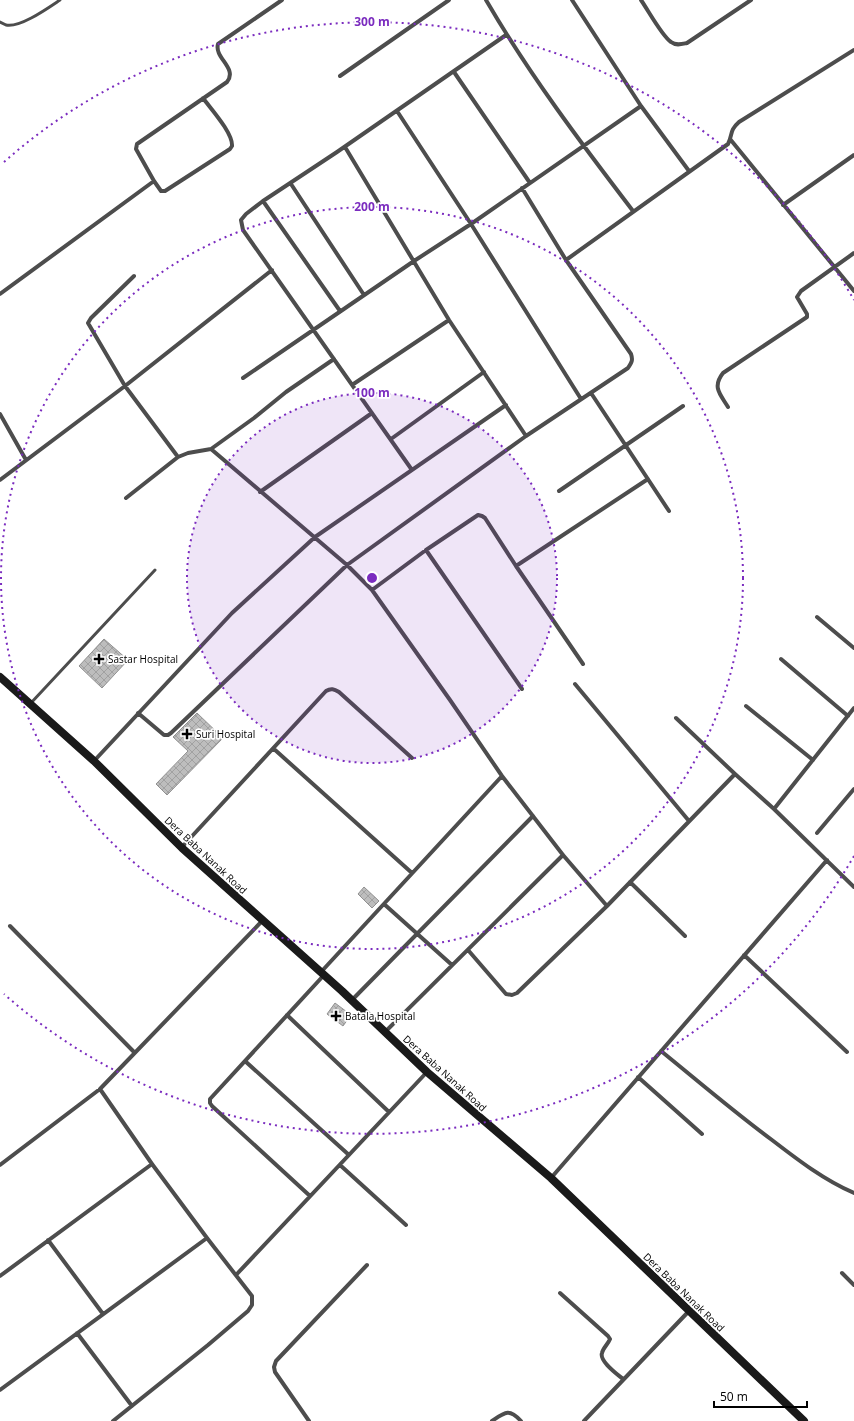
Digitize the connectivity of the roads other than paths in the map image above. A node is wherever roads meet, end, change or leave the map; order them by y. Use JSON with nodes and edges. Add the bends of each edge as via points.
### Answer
{"nodes":[{"id":1,"x":60,"y":0,"type":"edge"},
{"id":2,"x":282,"y":0,"type":"edge"},
{"id":3,"x":449,"y":0,"type":"edge"},
{"id":4,"x":486,"y":0,"type":"edge"},
{"id":5,"x":572,"y":0,"type":"edge"},
{"id":6,"x":641,"y":0,"type":"edge"},
{"id":7,"x":750,"y":0,"type":"edge"},
{"id":8,"x":0,"y":22,"type":"edge"},
{"id":9,"x":506,"y":35,"type":"junction"},
{"id":10,"x":854,"y":50,"type":"edge"},
{"id":11,"x":454,"y":72,"type":"junction"},
{"id":12,"x":340,"y":76,"type":"dead end"},
{"id":13,"x":203,"y":98,"type":"junction"},
{"id":14,"x":641,"y":106,"type":"junction"},
{"id":15,"x":397,"y":111,"type":"junction"},
{"id":16,"x":730,"y":139,"type":"junction"},
{"id":17,"x":583,"y":146,"type":"junction"},
{"id":18,"x":345,"y":147,"type":"junction"},
{"id":19,"x":854,"y":155,"type":"edge"},
{"id":20,"x":689,"y":171,"type":"junction"},
{"id":21,"x":154,"y":181,"type":"junction"},
{"id":22,"x":530,"y":183,"type":"junction"},
{"id":23,"x":291,"y":184,"type":"junction"},
{"id":24,"x":522,"y":188,"type":"junction"},
{"id":25,"x":263,"y":202,"type":"junction"},
{"id":26,"x":783,"y":205,"type":"junction"},
{"id":27,"x":633,"y":211,"type":"junction"},
{"id":28,"x":471,"y":224,"type":"junction"},
{"id":29,"x":854,"y":253,"type":"edge"},
{"id":30,"x":566,"y":260,"type":"junction"},
{"id":31,"x":414,"y":261,"type":"junction"},
{"id":32,"x":834,"y":267,"type":"junction"},
{"id":33,"x":272,"y":270,"type":"junction"},
{"id":34,"x":134,"y":276,"type":"dead end"},
{"id":35,"x":854,"y":291,"type":"edge"},
{"id":36,"x":0,"y":294,"type":"edge"},
{"id":37,"x":364,"y":295,"type":"junction"},
{"id":38,"x":340,"y":311,"type":"junction"},
{"id":39,"x":449,"y":320,"type":"junction"},
{"id":40,"x":313,"y":330,"type":"junction"},
{"id":41,"x":334,"y":359,"type":"junction"},
{"id":42,"x":484,"y":372,"type":"junction"},
{"id":43,"x":243,"y":378,"type":"dead end"},
{"id":44,"x":352,"y":385,"type":"junction"},
{"id":45,"x":124,"y":386,"type":"junction"},
{"id":46,"x":590,"y":393,"type":"junction"},
{"id":47,"x":581,"y":399,"type":"junction"},
{"id":48,"x":506,"y":405,"type":"junction"},
{"id":49,"x":683,"y":406,"type":"dead end"},
{"id":50,"x":728,"y":407,"type":"dead end"},
{"id":51,"x":372,"y":413,"type":"junction"},
{"id":52,"x":0,"y":414,"type":"edge"},
{"id":53,"x":526,"y":436,"type":"junction"},
{"id":54,"x":391,"y":439,"type":"junction"},
{"id":55,"x":626,"y":446,"type":"junction"},
{"id":56,"x":211,"y":449,"type":"junction"},
{"id":57,"x":178,"y":457,"type":"junction"},
{"id":58,"x":26,"y":460,"type":"junction"},
{"id":59,"x":412,"y":470,"type":"junction"},
{"id":60,"x":648,"y":479,"type":"junction"},
{"id":61,"x":0,"y":480,"type":"edge"},
{"id":62,"x":559,"y":491,"type":"dead end"},
{"id":63,"x":260,"y":492,"type":"junction"},
{"id":64,"x":126,"y":498,"type":"dead end"},
{"id":65,"x":669,"y":511,"type":"dead end"},
{"id":66,"x":315,"y":537,"type":"junction"},
{"id":67,"x":426,"y":550,"type":"junction"},
{"id":68,"x":347,"y":565,"type":"junction"},
{"id":69,"x":516,"y":566,"type":"junction"},
{"id":70,"x":155,"y":570,"type":"dead end"},
{"id":71,"x":372,"y":590,"type":"junction"},
{"id":72,"x":817,"y":617,"type":"dead end"},
{"id":73,"x":854,"y":648,"type":"edge"},
{"id":74,"x":781,"y":659,"type":"dead end"},
{"id":75,"x":583,"y":664,"type":"dead end"},
{"id":76,"x":0,"y":677,"type":"edge"},
{"id":77,"x":575,"y":684,"type":"dead end"},
{"id":78,"x":522,"y":689,"type":"dead end"},
{"id":79,"x":30,"y":704,"type":"junction"},
{"id":80,"x":746,"y":706,"type":"dead end"},
{"id":81,"x":854,"y":708,"type":"edge"},
{"id":82,"x":138,"y":714,"type":"junction"},
{"id":83,"x":848,"y":716,"type":"junction"},
{"id":84,"x":676,"y":718,"type":"dead end"},
{"id":85,"x":274,"y":749,"type":"junction"},
{"id":86,"x":412,"y":758,"type":"dead end"},
{"id":87,"x":814,"y":760,"type":"junction"},
{"id":88,"x":94,"y":761,"type":"junction"},
{"id":89,"x":735,"y":774,"type":"junction"},
{"id":90,"x":502,"y":776,"type":"junction"},
{"id":91,"x":854,"y":789,"type":"edge"},
{"id":92,"x":774,"y":809,"type":"junction"},
{"id":93,"x":534,"y":816,"type":"junction"},
{"id":94,"x":689,"y":821,"type":"junction"},
{"id":95,"x":817,"y":834,"type":"dead end"},
{"id":96,"x":182,"y":848,"type":"junction"},
{"id":97,"x":563,"y":855,"type":"junction"},
{"id":98,"x":826,"y":860,"type":"junction"},
{"id":99,"x":412,"y":873,"type":"junction"},
{"id":100,"x":630,"y":882,"type":"junction"},
{"id":101,"x":854,"y":887,"type":"edge"},
{"id":102,"x":384,"y":904,"type":"junction"},
{"id":103,"x":607,"y":906,"type":"junction"},
{"id":104,"x":263,"y":920,"type":"junction"},
{"id":105,"x":10,"y":926,"type":"dead end"},
{"id":106,"x":417,"y":934,"type":"junction"},
{"id":107,"x":685,"y":936,"type":"dead end"},
{"id":108,"x":468,"y":950,"type":"junction"},
{"id":109,"x":744,"y":955,"type":"junction"},
{"id":110,"x":452,"y":965,"type":"junction"},
{"id":111,"x":323,"y":973,"type":"junction"},
{"id":112,"x":352,"y":1000,"type":"junction"},
{"id":113,"x":287,"y":1015,"type":"junction"},
{"id":114,"x":385,"y":1032,"type":"junction"},
{"id":115,"x":661,"y":1051,"type":"junction"},
{"id":116,"x":134,"y":1052,"type":"junction"},
{"id":117,"x":847,"y":1052,"type":"dead end"},
{"id":118,"x":245,"y":1061,"type":"junction"},
{"id":119,"x":427,"y":1072,"type":"junction"},
{"id":120,"x":638,"y":1078,"type":"junction"},
{"id":121,"x":100,"y":1089,"type":"junction"},
{"id":122,"x":389,"y":1112,"type":"junction"},
{"id":123,"x":702,"y":1134,"type":"dead end"},
{"id":124,"x":349,"y":1155,"type":"junction"},
{"id":125,"x":152,"y":1164,"type":"junction"},
{"id":126,"x":0,"y":1165,"type":"edge"},
{"id":127,"x":340,"y":1165,"type":"junction"},
{"id":128,"x":551,"y":1178,"type":"junction"},
{"id":129,"x":854,"y":1193,"type":"edge"},
{"id":130,"x":310,"y":1196,"type":"junction"},
{"id":131,"x":406,"y":1225,"type":"dead end"},
{"id":132,"x":207,"y":1238,"type":"junction"},
{"id":133,"x":48,"y":1240,"type":"junction"},
{"id":134,"x":367,"y":1265,"type":"dead end"},
{"id":135,"x":842,"y":1273,"type":"dead end"},
{"id":136,"x":236,"y":1275,"type":"junction"},
{"id":137,"x":0,"y":1276,"type":"edge"},
{"id":138,"x":854,"y":1285,"type":"edge"},
{"id":139,"x":560,"y":1293,"type":"dead end"},
{"id":140,"x":689,"y":1311,"type":"junction"},
{"id":141,"x":103,"y":1314,"type":"junction"},
{"id":142,"x":77,"y":1333,"type":"junction"},
{"id":143,"x":623,"y":1379,"type":"junction"},
{"id":144,"x":0,"y":1390,"type":"edge"},
{"id":145,"x":132,"y":1406,"type":"junction"},
{"id":146,"x":120,"y":1419,"type":"edge"},
{"id":147,"x":113,"y":1421,"type":"edge"},
{"id":148,"x":310,"y":1421,"type":"edge"},
{"id":149,"x":492,"y":1421,"type":"edge"},
{"id":150,"x":521,"y":1421,"type":"edge"},
{"id":151,"x":584,"y":1421,"type":"edge"},
{"id":152,"x":804,"y":1421,"type":"edge"}],
"edges":[{"from":1,"to":8,"type":"lane","via":[[19,23],[6,25]]},
{"from":2,"to":13,"type":"street","via":[[218,44],[217,48],[230,72],[230,77],[227,82]]},
{"from":3,"to":12,"type":"street"},
{"from":4,"to":9,"type":"street"},
{"from":5,"to":14,"type":"street"},
{"from":6,"to":7,"type":"street","via":[[661,30],[676,44],[687,43]]},
{"from":9,"to":11,"type":"street"},
{"from":9,"to":17,"type":"street"},
{"from":10,"to":16,"type":"street","via":[[739,122],[733,127]]},
{"from":11,"to":15,"type":"street"},
{"from":11,"to":22,"type":"street"},
{"from":13,"to":21,"type":"street","via":[[137,144],[136,149]]},
{"from":13,"to":21,"type":"street","via":[[232,140],[232,146],[165,191],[161,191]]},
{"from":14,"to":17,"type":"street"},
{"from":14,"to":20,"type":"street"},
{"from":15,"to":18,"type":"street"},
{"from":15,"to":28,"type":"street"},
{"from":16,"to":20,"type":"street","via":[[728,144]]},
{"from":16,"to":26,"type":"street"},
{"from":17,"to":22,"type":"street"},
{"from":17,"to":27,"type":"street"},
{"from":18,"to":23,"type":"street"},
{"from":18,"to":31,"type":"street"},
{"from":19,"to":26,"type":"street"},
{"from":20,"to":27,"type":"street"},
{"from":21,"to":36,"type":"street"},
{"from":22,"to":24,"type":"street"},
{"from":23,"to":25,"type":"street"},
{"from":23,"to":37,"type":"street"},
{"from":24,"to":28,"type":"street"},
{"from":24,"to":30,"type":"street"},
{"from":25,"to":33,"type":"street","via":[[243,216],[241,225]]},
{"from":25,"to":38,"type":"street"},
{"from":26,"to":32,"type":"street"},
{"from":27,"to":30,"type":"street"},
{"from":28,"to":31,"type":"street"},
{"from":28,"to":47,"type":"street"},
{"from":29,"to":32,"type":"street"},
{"from":30,"to":46,"type":"street","via":[[633,359],[628,368]]},
{"from":31,"to":37,"type":"street"},
{"from":31,"to":39,"type":"street"},
{"from":32,"to":35,"type":"street"},
{"from":32,"to":50,"type":"street","via":[[798,294],[797,297],[807,317],[723,373],[718,379],[719,394]]},
{"from":33,"to":40,"type":"street"},
{"from":33,"to":45,"type":"street"},
{"from":34,"to":45,"type":"street","via":[[90,318],[88,323]]},
{"from":37,"to":38,"type":"street"},
{"from":38,"to":40,"type":"street"},
{"from":39,"to":42,"type":"street"},
{"from":39,"to":44,"type":"street"},
{"from":40,"to":41,"type":"street"},
{"from":40,"to":43,"type":"street"},
{"from":41,"to":44,"type":"street"},
{"from":41,"to":56,"type":"street"},
{"from":42,"to":48,"type":"street"},
{"from":42,"to":54,"type":"street"},
{"from":44,"to":51,"type":"street"},
{"from":45,"to":57,"type":"street"},
{"from":45,"to":58,"type":"street"},
{"from":46,"to":47,"type":"street"},
{"from":46,"to":55,"type":"street"},
{"from":47,"to":53,"type":"street"},
{"from":48,"to":53,"type":"street"},
{"from":48,"to":59,"type":"street"},
{"from":49,"to":55,"type":"street"},
{"from":51,"to":54,"type":"street"},
{"from":51,"to":63,"type":"street"},
{"from":52,"to":58,"type":"street"},
{"from":53,"to":68,"type":"street"},
{"from":54,"to":59,"type":"street"},
{"from":55,"to":60,"type":"street"},
{"from":55,"to":62,"type":"street"},
{"from":56,"to":57,"type":"street"},
{"from":56,"to":63,"type":"street"},
{"from":57,"to":64,"type":"street"},
{"from":58,"to":61,"type":"street"},
{"from":59,"to":66,"type":"street"},
{"from":60,"to":65,"type":"street"},
{"from":60,"to":69,"type":"street"},
{"from":63,"to":66,"type":"street"},
{"from":66,"to":68,"type":"street"},
{"from":66,"to":82,"type":"street","via":[[232,613]]},
{"from":67,"to":69,"type":"street","via":[[478,515],[485,518]]},
{"from":67,"to":71,"type":"street"},
{"from":67,"to":78,"type":"street"},
{"from":68,"to":71,"type":"street"},
{"from":68,"to":82,"type":"street","via":[[171,733],[164,735]]},
{"from":69,"to":75,"type":"street"},
{"from":70,"to":79,"type":"lane"},
{"from":71,"to":90,"type":"street"},
{"from":72,"to":73,"type":"street"},
{"from":74,"to":83,"type":"street"},
{"from":76,"to":79,"type":"main road","name":"Dera Baba Nanak Road"},
{"from":77,"to":94,"type":"street"},
{"from":79,"to":88,"type":"main road","name":"Dera Baba Nanak Road"},
{"from":80,"to":87,"type":"street"},
{"from":81,"to":83,"type":"street"},
{"from":82,"to":88,"type":"street"},
{"from":83,"to":87,"type":"street"},
{"from":84,"to":89,"type":"street"},
{"from":85,"to":86,"type":"street","via":[[326,691],[334,689]]},
{"from":85,"to":96,"type":"street"},
{"from":85,"to":99,"type":"street"},
{"from":87,"to":92,"type":"street"},
{"from":88,"to":96,"type":"main road","name":"Dera Baba Nanak Road"},
{"from":89,"to":92,"type":"street"},
{"from":89,"to":94,"type":"street"},
{"from":90,"to":93,"type":"street"},
{"from":90,"to":99,"type":"street"},
{"from":91,"to":95,"type":"street"},
{"from":92,"to":98,"type":"street"},
{"from":93,"to":97,"type":"street"},
{"from":93,"to":106,"type":"street"},
{"from":94,"to":100,"type":"street"},
{"from":96,"to":104,"type":"main road","name":"Dera Baba Nanak Road"},
{"from":97,"to":103,"type":"street"},
{"from":97,"to":108,"type":"street"},
{"from":98,"to":101,"type":"street"},
{"from":98,"to":109,"type":"street"},
{"from":99,"to":102,"type":"street"},
{"from":100,"to":103,"type":"street"},
{"from":100,"to":107,"type":"street"},
{"from":102,"to":106,"type":"street"},
{"from":102,"to":111,"type":"street"},
{"from":103,"to":108,"type":"street","via":[[512,995],[506,994]]},
{"from":104,"to":111,"type":"main road","name":"Dera Baba Nanak Road"},
{"from":104,"to":116,"type":"street"},
{"from":105,"to":116,"type":"street"},
{"from":106,"to":110,"type":"street"},
{"from":106,"to":112,"type":"street"},
{"from":108,"to":110,"type":"street"},
{"from":109,"to":115,"type":"street"},
{"from":109,"to":117,"type":"street"},
{"from":110,"to":114,"type":"street"},
{"from":111,"to":112,"type":"main road","name":"Dera Baba Nanak Road"},
{"from":111,"to":113,"type":"street"},
{"from":112,"to":114,"type":"main road","name":"Dera Baba Nanak Road"},
{"from":113,"to":118,"type":"street"},
{"from":113,"to":122,"type":"street"},
{"from":114,"to":119,"type":"main road","name":"Dera Baba Nanak Road"},
{"from":115,"to":120,"type":"street"},
{"from":115,"to":129,"type":"street","via":[[802,1163],[841,1188]]},
{"from":116,"to":121,"type":"street"},
{"from":118,"to":124,"type":"street"},
{"from":118,"to":130,"type":"street","via":[[212,1096],[210,1103]]},
{"from":119,"to":122,"type":"street"},
{"from":119,"to":128,"type":"main road","name":"Dera Baba Nanak Road"},
{"from":120,"to":123,"type":"street"},
{"from":120,"to":128,"type":"street"},
{"from":121,"to":125,"type":"street"},
{"from":121,"to":126,"type":"street"},
{"from":122,"to":124,"type":"street"},
{"from":124,"to":127,"type":"street"},
{"from":125,"to":132,"type":"street"},
{"from":125,"to":133,"type":"street"},
{"from":127,"to":130,"type":"street"},
{"from":127,"to":131,"type":"street"},
{"from":128,"to":140,"type":"main road","name":"Dera Baba Nanak Road"},
{"from":130,"to":136,"type":"street"},
{"from":132,"to":136,"type":"street"},
{"from":132,"to":141,"type":"street"},
{"from":133,"to":137,"type":"street"},
{"from":133,"to":141,"type":"street"},
{"from":134,"to":148,"type":"street","via":[[276,1361],[276,1372]]},
{"from":135,"to":138,"type":"street"},
{"from":136,"to":145,"type":"street","via":[[252,1296],[252,1305],[248,1311]]},
{"from":139,"to":143,"type":"street","via":[[608,1336],[610,1339],[601,1354],[602,1358]]},
{"from":140,"to":143,"type":"street"},
{"from":140,"to":152,"type":"main road","name":"Dera Baba Nanak Road"},
{"from":141,"to":142,"type":"street"},
{"from":142,"to":144,"type":"street"},
{"from":142,"to":145,"type":"street"},
{"from":143,"to":151,"type":"street"},
{"from":145,"to":146,"type":"street"},
{"from":146,"to":147,"type":"street"},
{"from":149,"to":150,"type":"street","via":[[506,1412],[511,1412]]}]}
